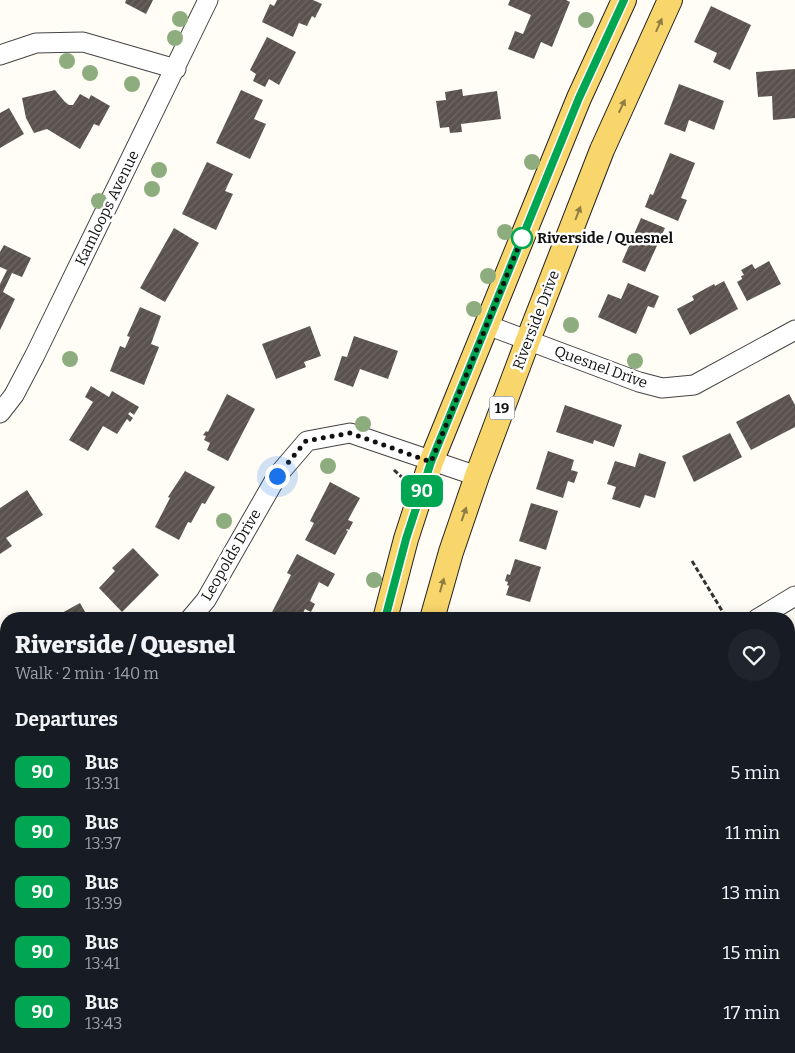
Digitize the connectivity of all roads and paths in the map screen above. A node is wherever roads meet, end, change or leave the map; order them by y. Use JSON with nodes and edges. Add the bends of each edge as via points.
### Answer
{"nodes":[{"id":1,"x":208,"y":0,"type":"edge"},
{"id":2,"x":624,"y":0,"type":"edge"},
{"id":3,"x":670,"y":0,"type":"edge"},
{"id":4,"x":0,"y":55,"type":"edge"},
{"id":5,"x":176,"y":69,"type":"junction"},
{"id":6,"x":487,"y":325,"type":"junction"},
{"id":7,"x":795,"y":330,"type":"edge"},
{"id":8,"x":528,"y":340,"type":"junction"},
{"id":9,"x":0,"y":412,"type":"edge"},
{"id":10,"x":431,"y":462,"type":"junction"},
{"id":11,"x":477,"y":476,"type":"junction"},
{"id":12,"x":692,"y":561,"type":"dead end"},
{"id":13,"x":795,"y":596,"type":"edge"},
{"id":14,"x":196,"y":612,"type":"edge"},
{"id":15,"x":387,"y":612,"type":"edge"},
{"id":16,"x":434,"y":612,"type":"edge"},
{"id":17,"x":723,"y":612,"type":"edge"},
{"id":18,"x":769,"y":612,"type":"edge"}],
"edges":[{"from":1,"to":5,"type":"street","name":"Kamloops Avenue"},
{"from":2,"to":6,"type":"main road","via":[[579,98]]},
{"from":8,"to":3,"type":"main road","name":"Riverside Drive","number":"19","one_way":true,"via":[[602,150]]},
{"from":4,"to":5,"type":"street","via":[[36,43],[83,42]]},
{"from":5,"to":9,"type":"street","name":"Kamloops Avenue","via":[[31,363],[14,395]]},
{"from":6,"to":8,"type":"street","name":"Quesnel Drive"},
{"from":6,"to":10,"type":"main road"},
{"from":7,"to":8,"type":"street","name":"Quesnel Drive","via":[[694,384],[662,388]]},
{"from":8,"to":11,"type":"main road","name":"Riverside Drive","number":"19"},
{"from":10,"to":11,"type":"street","name":"Leopolds Drive"},
{"from":10,"to":14,"type":"street","name":"Leopolds Drive","via":[[350,433],[306,441],[277,476],[206,600]]},
{"from":10,"to":15,"type":"main road"},
{"from":16,"to":11,"type":"main road","name":"Riverside Drive","number":"19","one_way":true},
{"from":12,"to":17,"type":"path"},
{"from":13,"to":18,"type":"street"}]}
